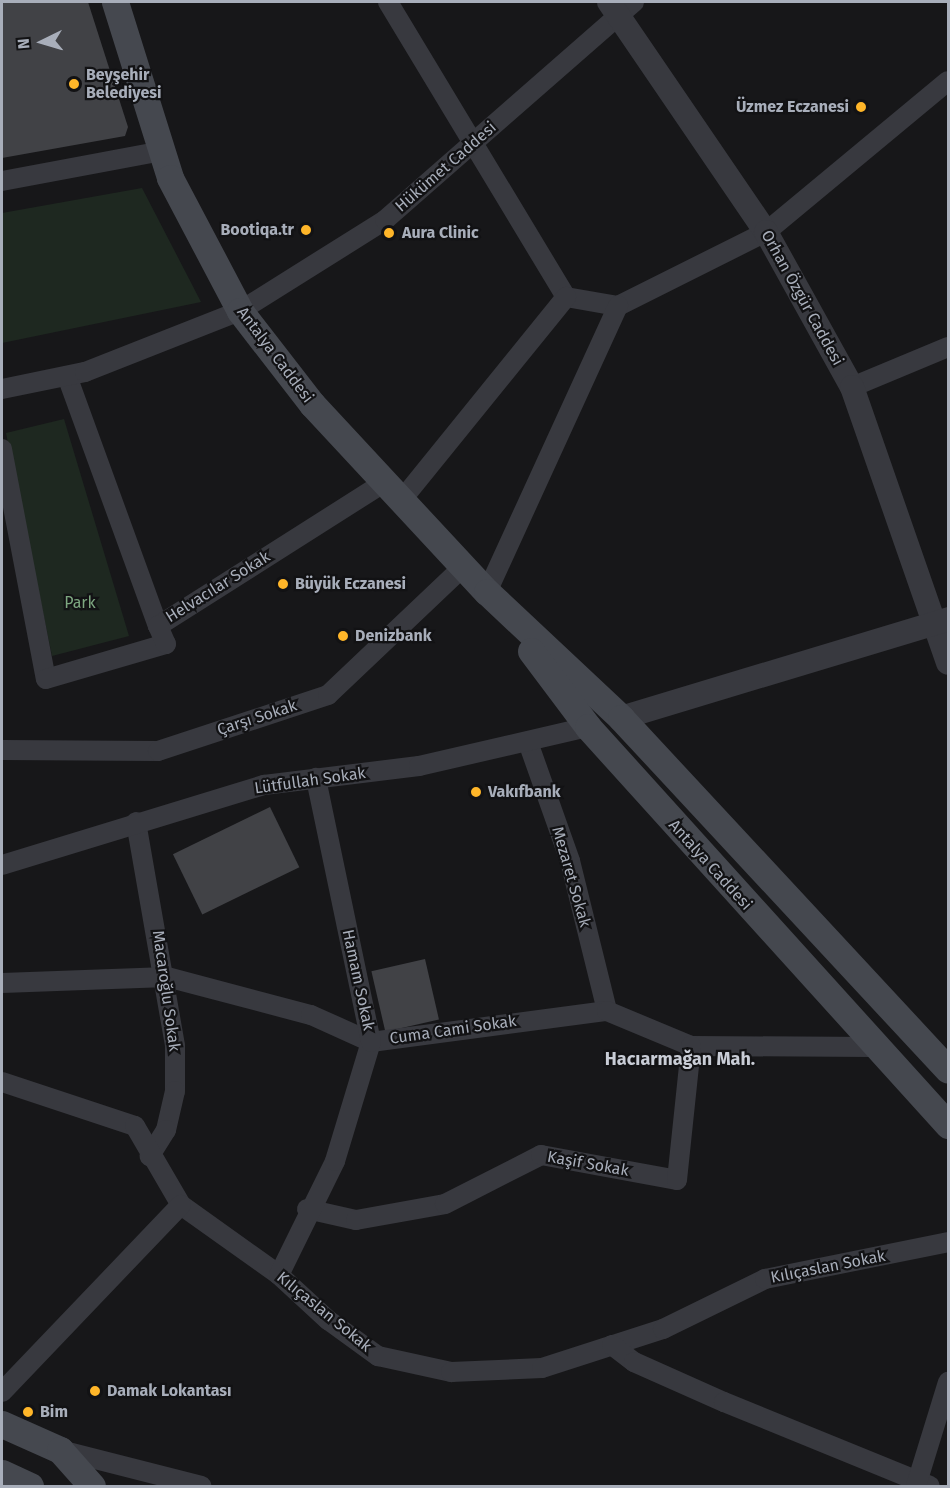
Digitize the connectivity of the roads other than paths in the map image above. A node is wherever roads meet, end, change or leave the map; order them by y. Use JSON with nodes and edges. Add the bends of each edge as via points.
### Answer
{"nodes":[{"id":1,"x":116,"y":2,"type":"edge"},
{"id":2,"x":388,"y":2,"type":"edge"},
{"id":3,"x":621,"y":6,"type":"edge"},
{"id":4,"x":948,"y":81,"type":"edge"},
{"id":5,"x":475,"y":146,"type":"junction"},
{"id":6,"x":162,"y":151,"type":"junction"},
{"id":7,"x":2,"y":181,"type":"edge"},
{"id":8,"x":766,"y":232,"type":"junction"},
{"id":9,"x":566,"y":297,"type":"junction"},
{"id":10,"x":618,"y":306,"type":"junction"},
{"id":11,"x":240,"y":311,"type":"junction"},
{"id":12,"x":948,"y":347,"type":"edge"},
{"id":13,"x":67,"y":376,"type":"junction"},
{"id":14,"x":852,"y":387,"type":"junction"},
{"id":15,"x":2,"y":389,"type":"edge"},
{"id":16,"x":2,"y":448,"type":"edge"},
{"id":17,"x":391,"y":493,"type":"junction"},
{"id":18,"x":463,"y":567,"type":"junction"},
{"id":19,"x":487,"y":592,"type":"junction"},
{"id":20,"x":942,"y":622,"type":"edge"},
{"id":21,"x":158,"y":626,"type":"junction"},
{"id":22,"x":948,"y":663,"type":"edge"},
{"id":23,"x":621,"y":718,"type":"junction"},
{"id":24,"x":588,"y":728,"type":"junction"},
{"id":25,"x":529,"y":745,"type":"junction"},
{"id":26,"x":2,"y":750,"type":"edge"},
{"id":27,"x":316,"y":778,"type":"junction"},
{"id":28,"x":136,"y":822,"type":"junction"},
{"id":29,"x":2,"y":865,"type":"edge"},
{"id":30,"x":167,"y":977,"type":"junction"},
{"id":31,"x":2,"y":983,"type":"edge"},
{"id":32,"x":607,"y":1011,"type":"junction"},
{"id":33,"x":371,"y":1042,"type":"junction"},
{"id":34,"x":691,"y":1046,"type":"junction"},
{"id":35,"x":872,"y":1047,"type":"junction"},
{"id":36,"x":948,"y":1070,"type":"edge"},
{"id":37,"x":2,"y":1082,"type":"edge"},
{"id":38,"x":948,"y":1125,"type":"edge"},
{"id":39,"x":150,"y":1156,"type":"junction"},
{"id":40,"x":181,"y":1205,"type":"junction"},
{"id":41,"x":307,"y":1209,"type":"junction"},
{"id":42,"x":948,"y":1242,"type":"edge"},
{"id":43,"x":279,"y":1275,"type":"junction"},
{"id":44,"x":612,"y":1345,"type":"junction"},
{"id":45,"x":948,"y":1382,"type":"edge"},
{"id":46,"x":2,"y":1392,"type":"edge"},
{"id":47,"x":2,"y":1424,"type":"edge"},
{"id":48,"x":60,"y":1450,"type":"junction"},
{"id":49,"x":2,"y":1473,"type":"edge"},
{"id":50,"x":922,"y":1484,"type":"edge"},
{"id":51,"x":30,"y":1486,"type":"edge"},
{"id":52,"x":92,"y":1486,"type":"edge"},
{"id":53,"x":201,"y":1486,"type":"edge"}],
"edges":[{"from":1,"to":6,"type":"main road","name":"Antalya Caddesi"},
{"from":2,"to":5,"type":"street"},
{"from":3,"to":5,"type":"street","name":"Hükümet Caddesi"},
{"from":3,"to":8,"type":"street","name":"Orhan Özgür Caddesi"},
{"from":4,"to":8,"type":"street"},
{"from":5,"to":9,"type":"street"},
{"from":5,"to":11,"type":"street","name":"Hükümet Caddesi","via":[[385,220]]},
{"from":6,"to":7,"type":"street"},
{"from":6,"to":11,"type":"main road","name":"Antalya Caddesi","via":[[170,178]]},
{"from":8,"to":10,"type":"street"},
{"from":8,"to":14,"type":"street","name":"Orhan Özgür Caddesi"},
{"from":9,"to":10,"type":"street"},
{"from":9,"to":17,"type":"street","name":"Helvacılar Sokak"},
{"from":10,"to":19,"type":"street"},
{"from":11,"to":13,"type":"street","name":"Hükümet Caddesi","via":[[162,345]]},
{"from":11,"to":17,"type":"main road","name":"Antalya Caddesi"},
{"from":12,"to":14,"type":"street"},
{"from":13,"to":15,"type":"street","name":"Hükümet Caddesi"},
{"from":13,"to":21,"type":"street","name":"Helvacılar Sokak"},
{"from":14,"to":20,"type":"street","name":"Orhan Özgür Caddesi"},
{"from":16,"to":21,"type":"street","via":[[46,679],[166,644]]},
{"from":17,"to":18,"type":"main road","name":"Antalya Caddesi"},
{"from":17,"to":21,"type":"street","name":"Helvacılar Sokak"},
{"from":18,"to":19,"type":"main road","name":"Antalya Caddesi"},
{"from":18,"to":26,"type":"street","name":"Çarşı Sokak","via":[[328,695],[158,750]]},
{"from":19,"to":23,"type":"main road","name":"Antalya Caddesi"},
{"from":19,"to":24,"type":"main road","name":"Antalya Caddesi"},
{"from":20,"to":22,"type":"street","name":"Orhan Özgür Caddesi"},
{"from":20,"to":23,"type":"street"},
{"from":23,"to":24,"type":"main road"},
{"from":23,"to":36,"type":"main road","name":"Antalya Caddesi"},
{"from":24,"to":25,"type":"street","name":"Lütfullah Sokak"},
{"from":24,"to":35,"type":"main road","name":"Antalya Caddesi"},
{"from":25,"to":27,"type":"street","name":"Lütfullah Sokak"},
{"from":25,"to":32,"type":"street","name":"Mezaret Sokak","via":[[570,861]]},
{"from":27,"to":28,"type":"street","name":"Lütfullah Sokak","via":[[264,785]]},
{"from":27,"to":33,"type":"street","name":"Hamam Sokak"},
{"from":28,"to":29,"type":"street","name":"Lütfullah Sokak"},
{"from":28,"to":30,"type":"street","name":"Macaroğlu Sokak"},
{"from":30,"to":31,"type":"street","name":"Cuma Cami Sokak"},
{"from":30,"to":33,"type":"street","name":"Cuma Cami Sokak","via":[[311,1015]]},
{"from":30,"to":39,"type":"street","name":"Macaroğlu Sokak","via":[[174,1091],[166,1130]]},
{"from":32,"to":33,"type":"street","name":"Cuma Cami Sokak"},
{"from":32,"to":34,"type":"street"},
{"from":33,"to":41,"type":"street","name":"Hamam Sokak","via":[[335,1161]]},
{"from":34,"to":35,"type":"street"},
{"from":34,"to":41,"type":"street","name":"Kaşif Sokak","via":[[677,1180],[542,1155],[445,1204],[356,1220]]},
{"from":35,"to":38,"type":"main road","name":"Antalya Caddesi"},
{"from":37,"to":39,"type":"street","name":"Kılıçaslan Sokak","via":[[135,1126]]},
{"from":39,"to":40,"type":"street","name":"Kılıçaslan Sokak"},
{"from":40,"to":43,"type":"street","name":"Kılıçaslan Sokak"},
{"from":40,"to":46,"type":"street"},
{"from":41,"to":43,"type":"street","name":"Hamam Sokak"},
{"from":42,"to":44,"type":"street","name":"Kılıçaslan Sokak","via":[[765,1279],[663,1329]]},
{"from":43,"to":44,"type":"street","name":"Kılıçaslan Sokak","via":[[378,1356],[451,1372],[542,1368]]},
{"from":44,"to":50,"type":"street","via":[[634,1362]]},
{"from":45,"to":50,"type":"street"},
{"from":47,"to":48,"type":"main road"},
{"from":48,"to":52,"type":"main road"},
{"from":48,"to":53,"type":"street"},
{"from":49,"to":51,"type":"main road"}]}
